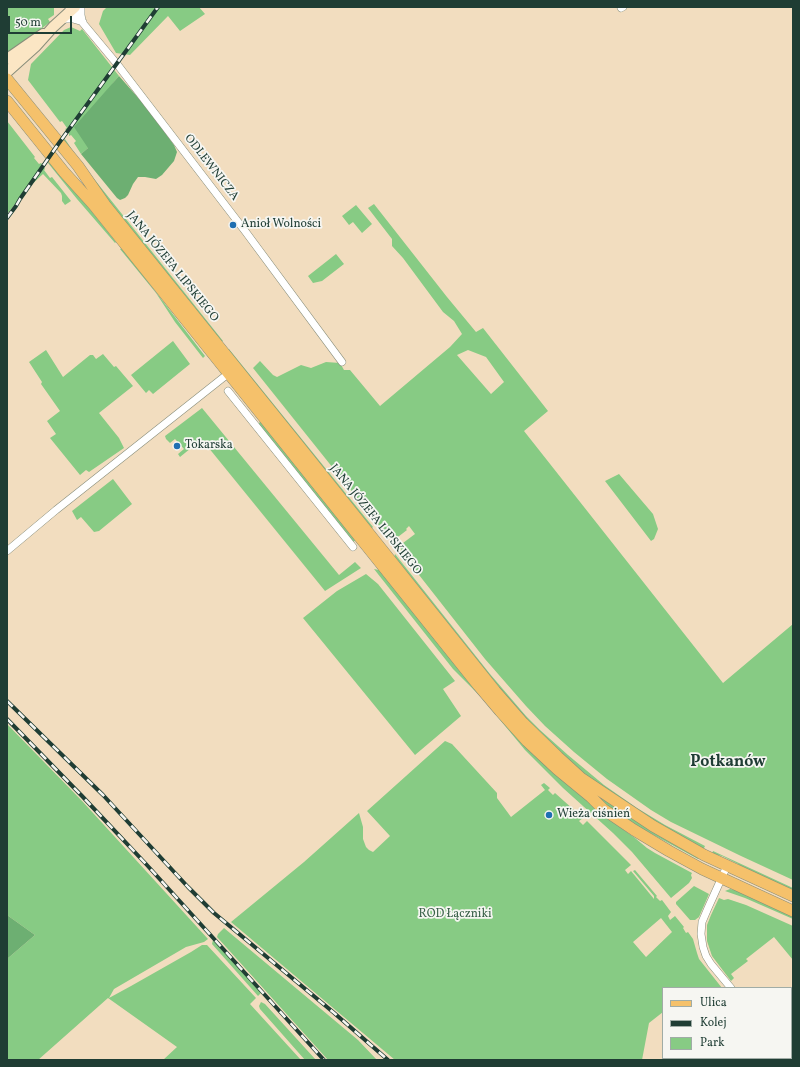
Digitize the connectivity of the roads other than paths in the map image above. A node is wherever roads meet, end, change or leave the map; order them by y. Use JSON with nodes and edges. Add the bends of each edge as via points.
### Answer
{"nodes":[{"id":1,"x":74,"y":8,"type":"edge"},
{"id":2,"x":83,"y":22,"type":"junction"},
{"id":3,"x":56,"y":24,"type":"junction"},
{"id":4,"x":7,"y":59,"type":"edge"},
{"id":5,"x":7,"y":72,"type":"edge"},
{"id":6,"x":7,"y":79,"type":"edge"},
{"id":7,"x":7,"y":101,"type":"edge"},
{"id":8,"x":342,"y":362,"type":"dead end"},
{"id":9,"x":234,"y":373,"type":"junction"},
{"id":10,"x":228,"y":391,"type":"dead end"},
{"id":11,"x":353,"y":547,"type":"dead end"},
{"id":12,"x":7,"y":551,"type":"edge"},
{"id":13,"x":727,"y":866,"type":"junction"},
{"id":14,"x":722,"y":878,"type":"junction"},
{"id":15,"x":793,"y":896,"type":"edge"},
{"id":16,"x":793,"y":911,"type":"edge"},
{"id":17,"x":730,"y":987,"type":"edge"}],
"edges":[{"from":1,"to":2,"type":"street","name":"ODLEWNICZA"},
{"from":1,"to":3,"type":"street"},
{"from":2,"to":3,"type":"street","via":[[66,19]]},
{"from":2,"to":8,"type":"street","name":"ODLEWNICZA","via":[[245,230]]},
{"from":3,"to":4,"type":"street"},
{"from":3,"to":5,"type":"street"},
{"from":6,"to":9,"type":"main road","name":"JANA JÓZEFA LIPSKIEGO","via":[[231,361]]},
{"from":7,"to":9,"type":"main road","name":"JANA JÓZEFA LIPSKIEGO"},
{"from":9,"to":12,"type":"street","via":[[56,510]]},
{"from":9,"to":13,"type":"main road","name":"JANA JÓZEFA LIPSKIEGO","via":[[527,728],[592,786],[664,833]]},
{"from":9,"to":14,"type":"main road","name":"JANA JÓZEFA LIPSKIEGO","via":[[478,685],[527,741],[621,822],[669,851]]},
{"from":10,"to":11,"type":"street"},
{"from":13,"to":14,"type":"street"},
{"from":13,"to":15,"type":"main road","name":"JANA JÓZEFA LIPSKIEGO"},
{"from":14,"to":16,"type":"main road","name":"JANA JÓZEFA LIPSKIEGO"},
{"from":14,"to":17,"type":"street","via":[[703,919],[701,938],[706,956]]}]}
